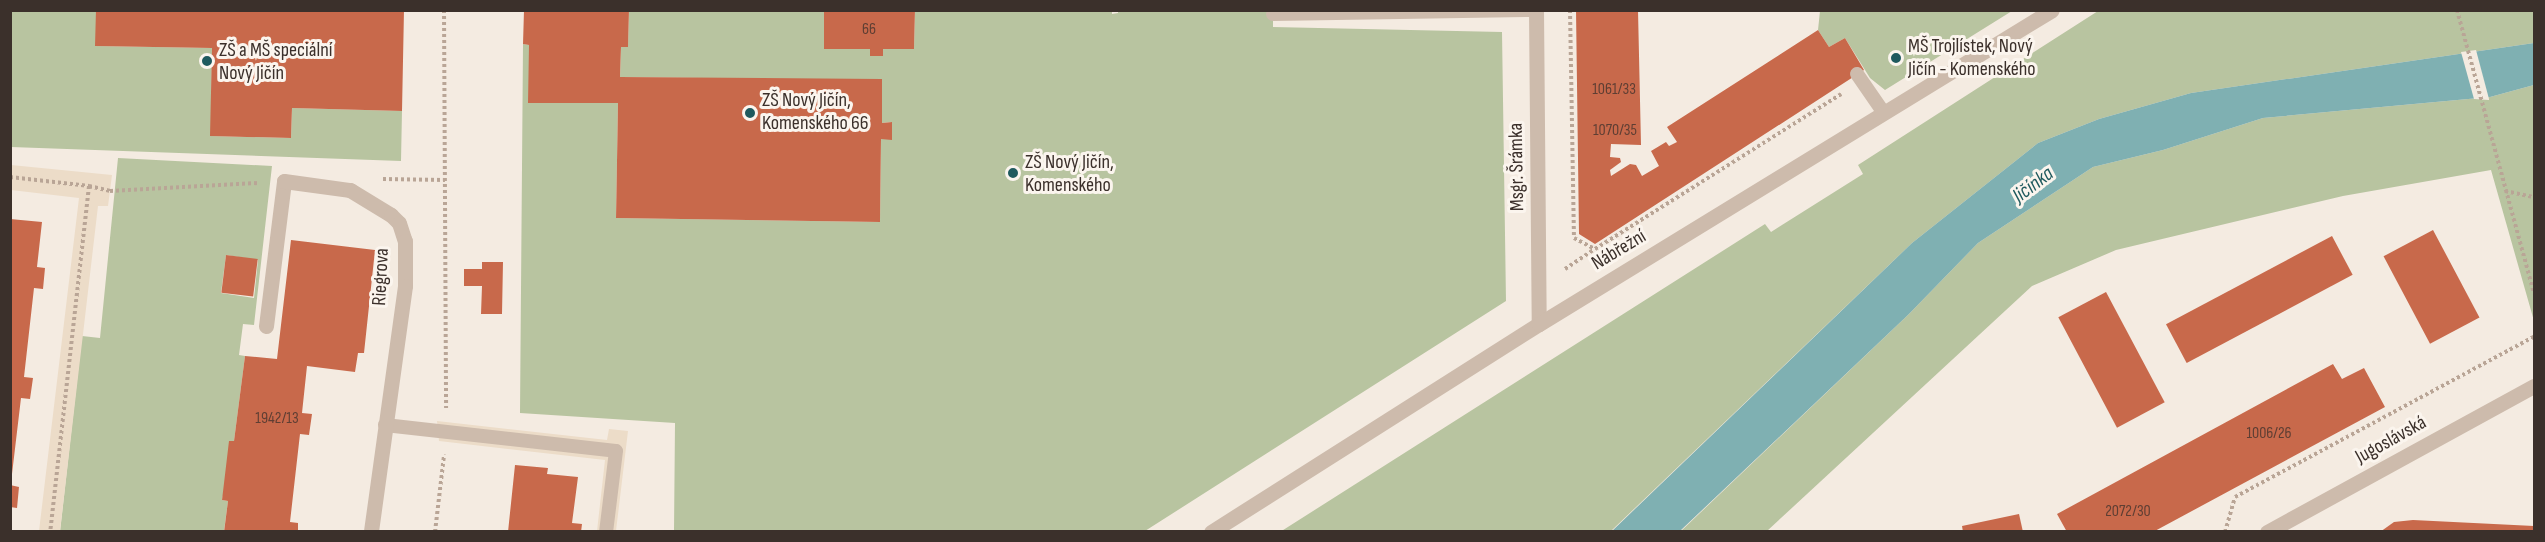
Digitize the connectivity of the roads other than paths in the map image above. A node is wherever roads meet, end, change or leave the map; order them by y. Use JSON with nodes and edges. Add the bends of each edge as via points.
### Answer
{"nodes":[{"id":1,"x":1535,"y":10,"type":"edge"},
{"id":2,"x":2052,"y":10,"type":"edge"},
{"id":3,"x":1273,"y":14,"type":"dead end"},
{"id":4,"x":1859,"y":77,"type":"road end"},
{"id":5,"x":1884,"y":113,"type":"junction"},
{"id":6,"x":1539,"y":324,"type":"junction"},
{"id":7,"x":266,"y":326,"type":"dead end"},
{"id":8,"x":2535,"y":386,"type":"edge"},
{"id":9,"x":385,"y":425,"type":"junction"},
{"id":10,"x":371,"y":531,"type":"edge"},
{"id":11,"x":606,"y":531,"type":"edge"},
{"id":12,"x":1211,"y":531,"type":"edge"},
{"id":13,"x":2267,"y":531,"type":"edge"}],
"edges":[{"from":1,"to":3,"type":"lane"},
{"from":1,"to":6,"type":"street","name":"Msgr. Šrámka"},
{"from":2,"to":5,"type":"street","name":"Nábřežní"},
{"from":4,"to":5,"type":"lane"},
{"from":5,"to":6,"type":"street","name":"Nábřežní"},
{"from":6,"to":12,"type":"street","name":"Nábřežní"},
{"from":7,"to":9,"type":"street","name":"Riegrova","via":[[284,181],[350,190],[391,215],[399,223],[405,241],[405,286]]},
{"from":8,"to":13,"type":"street","name":"Jugoslávská"},
{"from":9,"to":10,"type":"street","name":"Riegrova"},
{"from":9,"to":11,"type":"lane","via":[[616,451]]}]}
